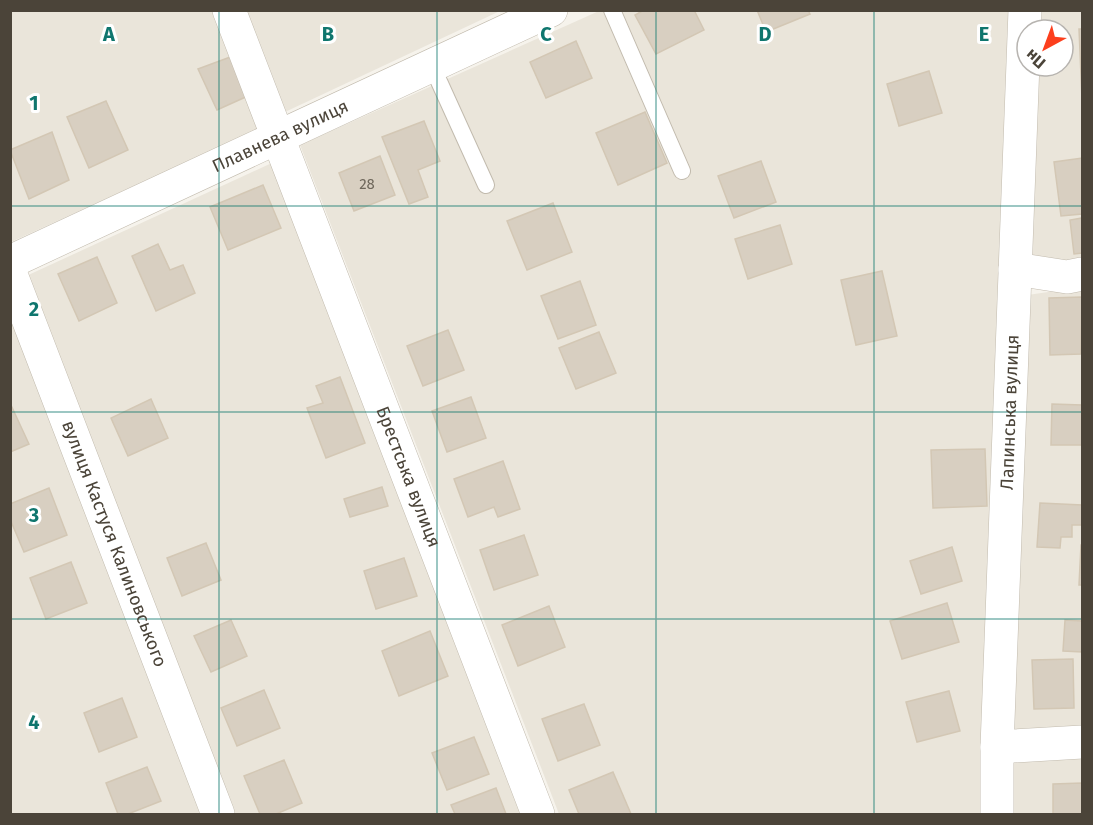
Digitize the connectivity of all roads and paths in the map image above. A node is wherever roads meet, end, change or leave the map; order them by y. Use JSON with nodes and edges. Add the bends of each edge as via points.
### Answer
{"nodes":[{"id":1,"x":229,"y":10,"type":"edge"},
{"id":2,"x":550,"y":10,"type":"edge"},
{"id":3,"x":612,"y":10,"type":"edge"},
{"id":4,"x":1025,"y":10,"type":"edge"},
{"id":5,"x":432,"y":66,"type":"junction"},
{"id":6,"x":277,"y":138,"type":"junction"},
{"id":7,"x":682,"y":171,"type":"dead end"},
{"id":8,"x":486,"y":185,"type":"dead end"},
{"id":9,"x":10,"y":262,"type":"edge"},
{"id":10,"x":1015,"y":269,"type":"junction"},
{"id":11,"x":10,"y":272,"type":"edge"},
{"id":12,"x":1083,"y":274,"type":"edge"},
{"id":13,"x":1083,"y":742,"type":"edge"},
{"id":14,"x":997,"y":747,"type":"junction"},
{"id":15,"x":218,"y":814,"type":"edge"},
{"id":16,"x":538,"y":814,"type":"edge"},
{"id":17,"x":997,"y":814,"type":"edge"}],
"edges":[{"from":1,"to":6,"type":"street","name":"Брестська вулиця"},
{"from":2,"to":5,"type":"street","name":"Плавнева вулиця"},
{"from":3,"to":7,"type":"lane"},
{"from":4,"to":10,"type":"street","name":"Лапинська вулиця"},
{"from":5,"to":6,"type":"street","name":"Плавнева вулиця"},
{"from":5,"to":8,"type":"lane"},
{"from":6,"to":9,"type":"street","name":"Плавнева вулиця"},
{"from":6,"to":16,"type":"street","name":"Брестська вулиця"},
{"from":10,"to":12,"type":"street","via":[[1067,277]]},
{"from":10,"to":14,"type":"street","name":"Лапинська вулиця"},
{"from":11,"to":15,"type":"street","name":"вулиця Кастуся Калиновського"},
{"from":13,"to":14,"type":"street"},
{"from":14,"to":17,"type":"street","name":"Лапинська вулиця"}]}
